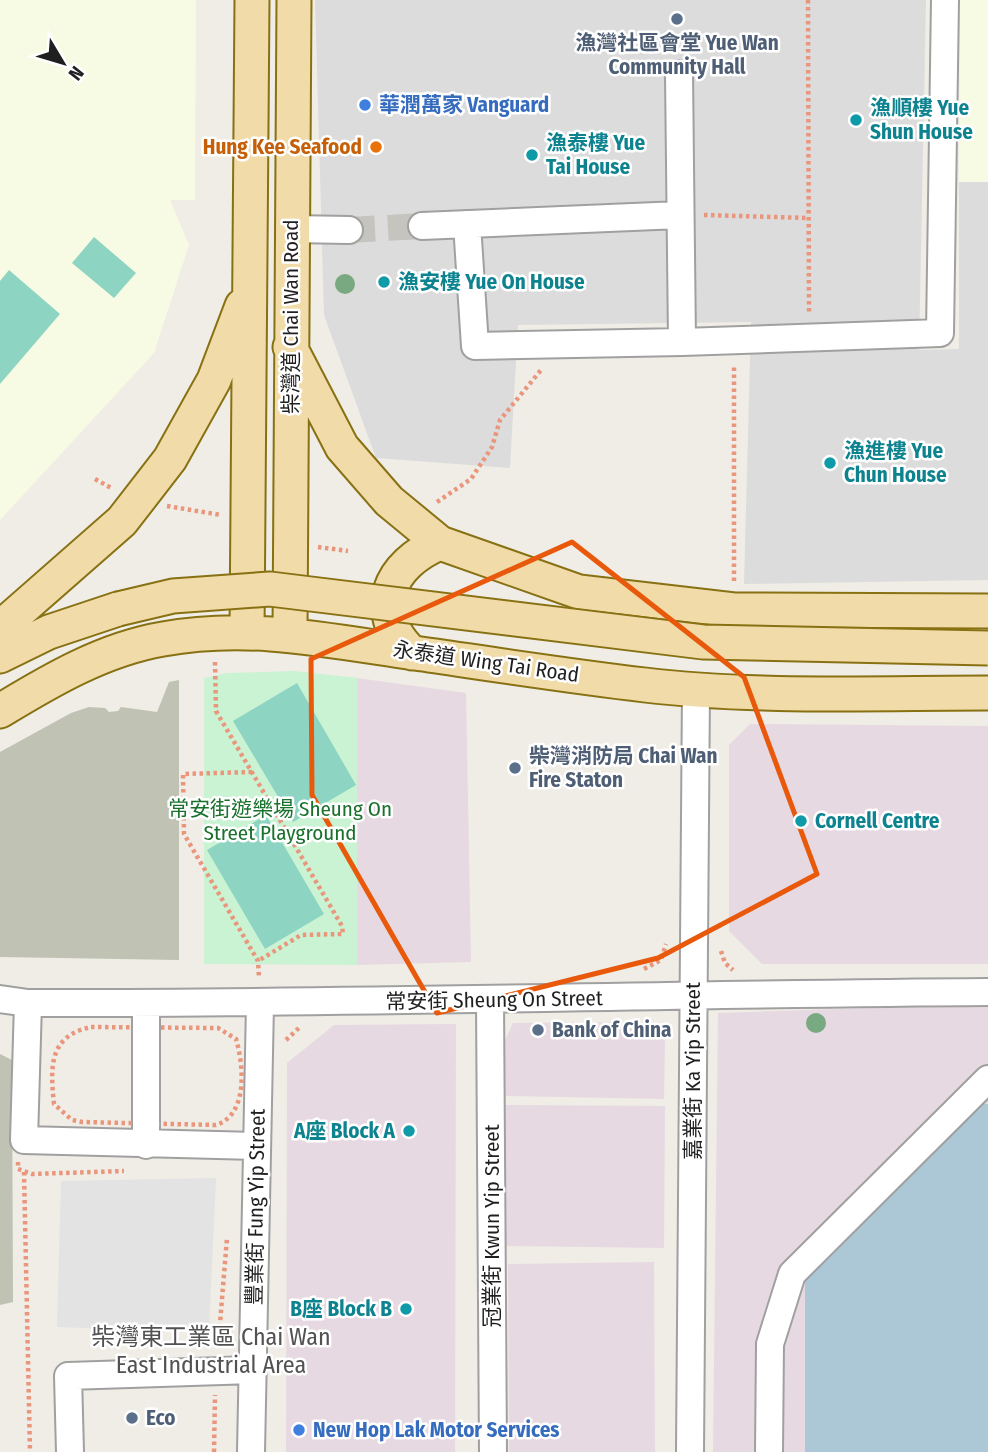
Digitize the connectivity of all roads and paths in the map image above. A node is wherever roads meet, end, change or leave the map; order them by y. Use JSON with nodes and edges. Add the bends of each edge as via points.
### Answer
{"nodes":[{"id":1,"x":252,"y":0,"type":"edge"},
{"id":2,"x":294,"y":0,"type":"edge"},
{"id":3,"x":808,"y":0,"type":"edge"},
{"id":4,"x":945,"y":0,"type":"edge"},
{"id":5,"x":679,"y":74,"type":"dead end"},
{"id":6,"x":680,"y":215,"type":"junction"},
{"id":7,"x":808,"y":218,"type":"junction"},
{"id":8,"x":467,"y":224,"type":"junction"},
{"id":9,"x":422,"y":226,"type":"tunnel mouth"},
{"id":10,"x":291,"y":229,"type":"junction"},
{"id":11,"x":349,"y":230,"type":"tunnel mouth"},
{"id":12,"x":250,"y":284,"type":"junction"},
{"id":13,"x":810,"y":337,"type":"junction"},
{"id":14,"x":734,"y":340,"type":"junction"},
{"id":15,"x":682,"y":342,"type":"junction"},
{"id":16,"x":575,"y":344,"type":"junction"},
{"id":17,"x":290,"y":347,"type":"junction"},
{"id":18,"x":432,"y":502,"type":"dead end"},
{"id":19,"x":440,"y":543,"type":"junction"},
{"id":20,"x":734,"y":585,"type":"dead end"},
{"id":21,"x":988,"y":611,"type":"edge"},
{"id":22,"x":0,"y":628,"type":"edge"},
{"id":23,"x":247,"y":632,"type":"junction"},
{"id":24,"x":290,"y":633,"type":"junction"},
{"id":25,"x":988,"y":648,"type":"edge"},
{"id":26,"x":412,"y":653,"type":"junction"},
{"id":27,"x":0,"y":656,"type":"edge"},
{"id":28,"x":215,"y":657,"type":"dead end"},
{"id":29,"x":696,"y":690,"type":"junction"},
{"id":30,"x":988,"y":694,"type":"edge"},
{"id":31,"x":0,"y":710,"type":"edge"},
{"id":32,"x":252,"y":772,"type":"junction"},
{"id":33,"x":721,"y":943,"type":"dead end"},
{"id":34,"x":666,"y":944,"type":"dead end"},
{"id":35,"x":258,"y":961,"type":"junction"},
{"id":36,"x":646,"y":968,"type":"dead end"},
{"id":37,"x":737,"y":973,"type":"dead end"},
{"id":38,"x":988,"y":992,"type":"edge"},
{"id":39,"x":259,"y":993,"type":"junction"},
{"id":40,"x":694,"y":994,"type":"junction"},
{"id":41,"x":0,"y":999,"type":"edge"},
{"id":42,"x":490,"y":1001,"type":"junction"},
{"id":43,"x":28,"y":1003,"type":"junction"},
{"id":44,"x":146,"y":1004,"type":"junction"},
{"id":45,"x":988,"y":1079,"type":"edge"},
{"id":46,"x":146,"y":1145,"type":"junction"},
{"id":47,"x":256,"y":1146,"type":"junction"},
{"id":48,"x":24,"y":1172,"type":"dead end"},
{"id":49,"x":228,"y":1227,"type":"dead end"},
{"id":50,"x":253,"y":1370,"type":"junction"},
{"id":51,"x":216,"y":1371,"type":"junction"},
{"id":52,"x":30,"y":1452,"type":"edge"},
{"id":53,"x":70,"y":1452,"type":"edge"},
{"id":54,"x":214,"y":1452,"type":"edge"},
{"id":55,"x":251,"y":1452,"type":"edge"},
{"id":56,"x":493,"y":1452,"type":"edge"},
{"id":57,"x":690,"y":1452,"type":"edge"},
{"id":58,"x":769,"y":1452,"type":"edge"}],
"edges":[{"from":1,"to":12,"type":"main road","name":"柴灣道 Chai Wan Road"},
{"from":2,"to":10,"type":"main road","name":"柴灣道 Chai Wan Road"},
{"from":3,"to":7,"type":"path"},
{"from":4,"to":13,"type":"street","via":[[940,333]]},
{"from":5,"to":6,"type":"street"},
{"from":6,"to":7,"type":"path"},
{"from":6,"to":8,"type":"street"},
{"from":6,"to":15,"type":"street"},
{"from":7,"to":13,"type":"path"},
{"from":8,"to":9,"type":"street"},
{"from":8,"to":16,"type":"street","via":[[475,346]]},
{"from":10,"to":11,"type":"street"},
{"from":10,"to":17,"type":"main road","name":"柴灣道 Chai Wan Road"},
{"from":12,"to":22,"type":"main road","name":"柴灣道 Chai Wan Road","via":[[214,380],[170,459],[122,521]]},
{"from":12,"to":23,"type":"main road","name":"柴灣道 Chai Wan Road"},
{"from":13,"to":14,"type":"street"},
{"from":14,"to":15,"type":"street"},
{"from":14,"to":20,"type":"path"},
{"from":15,"to":16,"type":"street"},
{"from":16,"to":18,"type":"path","via":[[530,380],[500,420],[492,447],[471,479],[441,503]]},
{"from":17,"to":19,"type":"main road","via":[[342,447],[389,501]]},
{"from":17,"to":24,"type":"main road","name":"柴灣道 Chai Wan Road"},
{"from":19,"to":21,"type":"main road","via":[[579,592],[734,610]]},
{"from":19,"to":26,"type":"main road","via":[[417,553],[398,573],[390,594],[388,622]]},
{"from":23,"to":24,"type":"main road","name":"永泰道 Wing Tai Road"},
{"from":23,"to":31,"type":"main road","name":"永泰道 Wing Tai Road","via":[[163,639],[106,655]]},
{"from":24,"to":26,"type":"main road","name":"永泰道 Wing Tai Road"},
{"from":25,"to":27,"type":"main road","bridge":true,"via":[[703,642],[270,589],[173,596],[118,609],[49,632]]},
{"from":26,"to":29,"type":"main road","name":"永泰道 Wing Tai Road"},
{"from":28,"to":32,"type":"path","via":[[216,710]]},
{"from":29,"to":30,"type":"main road","name":"永泰道 Wing Tai Road"},
{"from":29,"to":40,"type":"street","name":"嘉業街 Ka Yip Street"},
{"from":32,"to":35,"type":"path","via":[[183,774],[184,834]]},
{"from":32,"to":35,"type":"path","via":[[343,934],[301,935]]},
{"from":33,"to":37,"type":"path","via":[[725,962]]},
{"from":34,"to":36,"type":"path","via":[[661,960]]},
{"from":35,"to":39,"type":"path"},
{"from":38,"to":40,"type":"street","name":"常安街 Sheung On Street"},
{"from":39,"to":42,"type":"street","name":"常安街 Sheung On Street"},
{"from":39,"to":44,"type":"street","name":"常安街 Sheung On Street"},
{"from":39,"to":47,"type":"street","name":"豐業街 Fung Yip Street"},
{"from":40,"to":42,"type":"street","name":"常安街 Sheung On Street"},
{"from":40,"to":57,"type":"street","name":"嘉業街 Ka Yip Street"},
{"from":41,"to":43,"type":"street","name":"常安街 Sheung On Street"},
{"from":42,"to":56,"type":"street","name":"冠業街 Kwun Yip Street"},
{"from":43,"to":44,"type":"street","name":"常安街 Sheung On Street"},
{"from":43,"to":46,"type":"street","via":[[24,1140]]},
{"from":44,"to":46,"type":"street"},
{"from":45,"to":58,"type":"street","via":[[792,1274],[770,1344]]},
{"from":46,"to":47,"type":"street"},
{"from":47,"to":50,"type":"street","name":"豐業街 Fung Yip Street"},
{"from":48,"to":52,"type":"path"},
{"from":49,"to":51,"type":"path"},
{"from":50,"to":51,"type":"street"},
{"from":50,"to":55,"type":"street","name":"豐業街 Fung Yip Street"},
{"from":51,"to":53,"type":"street","via":[[68,1376]]},
{"from":51,"to":54,"type":"path"}]}
